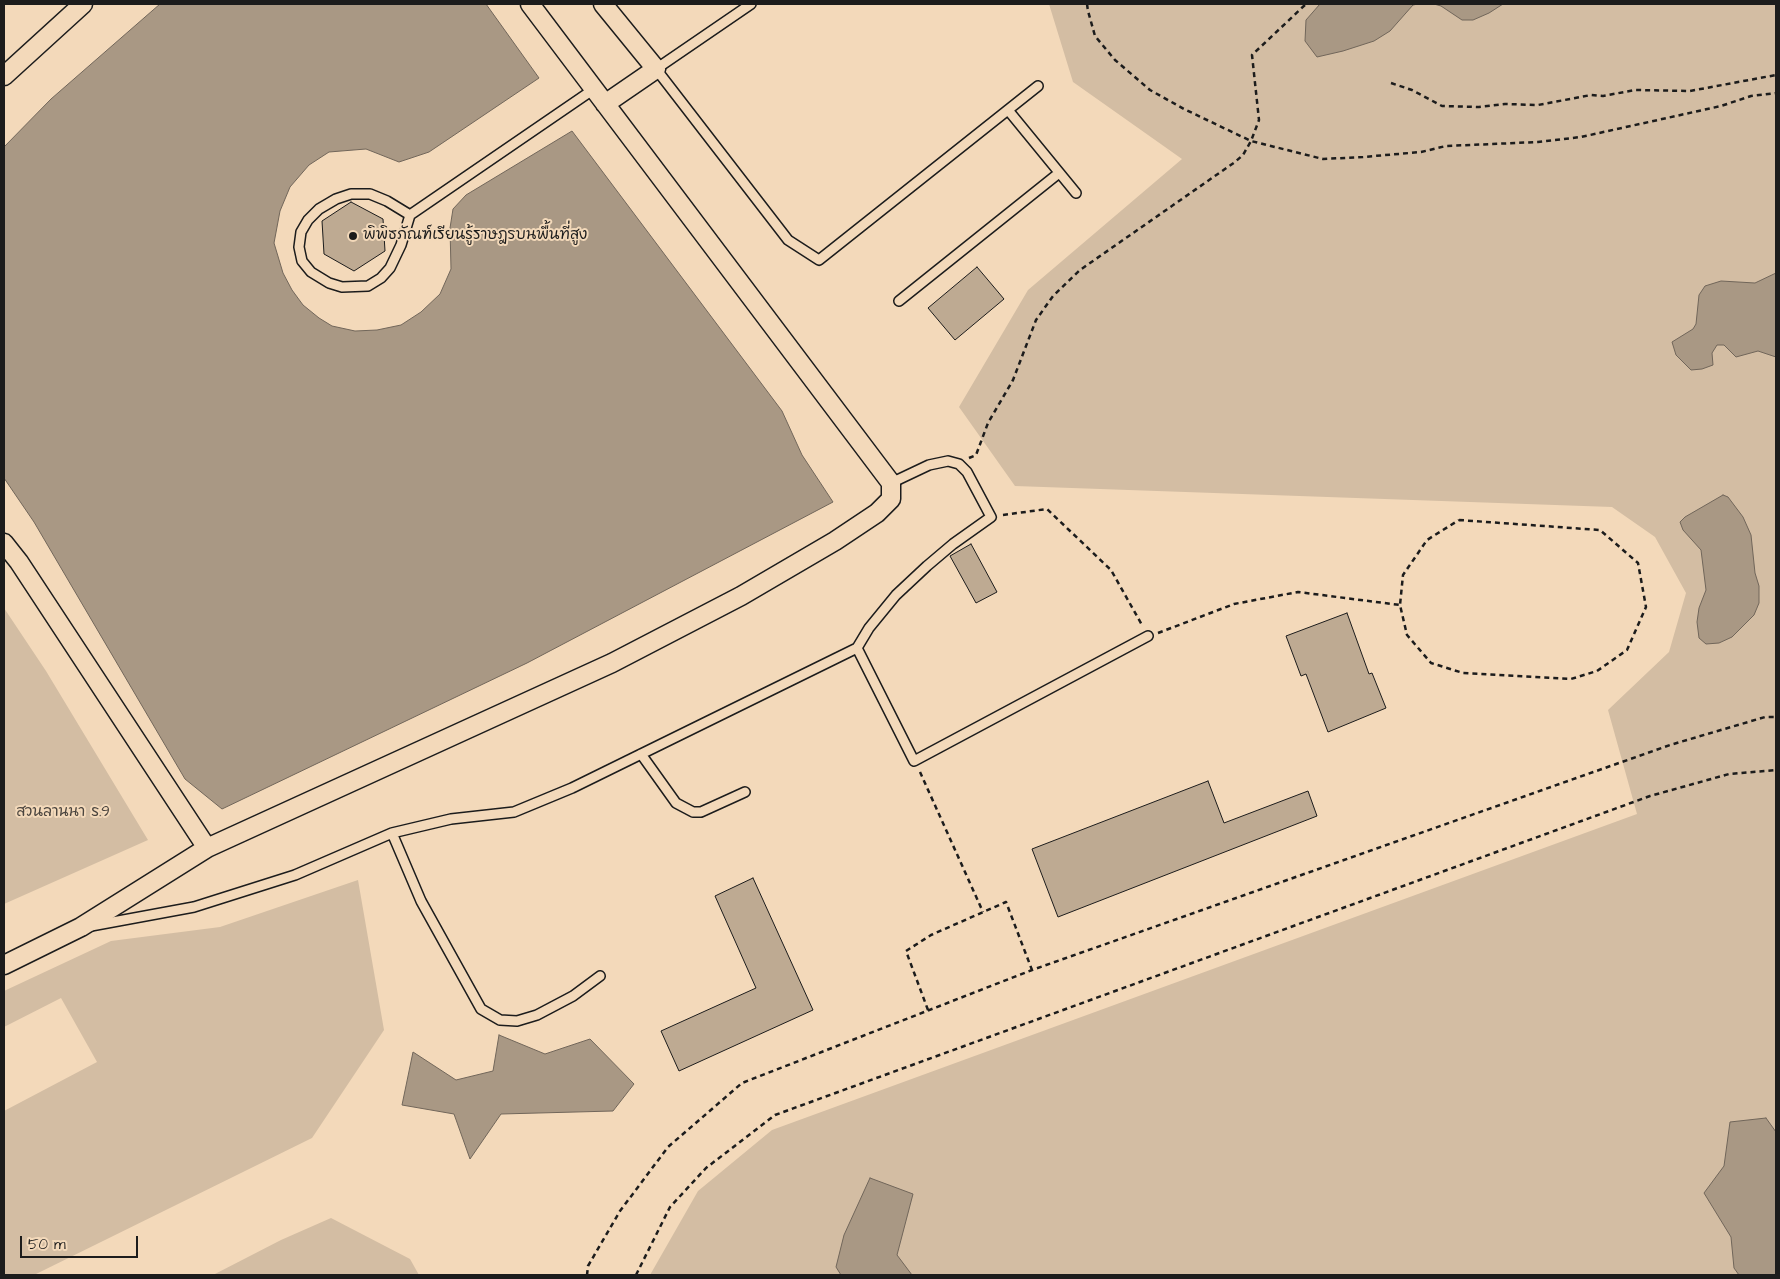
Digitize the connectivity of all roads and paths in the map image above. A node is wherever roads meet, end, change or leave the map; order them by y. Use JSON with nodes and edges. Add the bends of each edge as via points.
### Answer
{"nodes":[{"id":1,"x":83,"y":4,"type":"edge"},
{"id":2,"x":530,"y":4,"type":"edge"},
{"id":3,"x":603,"y":4,"type":"edge"},
{"id":4,"x":751,"y":4,"type":"edge"},
{"id":5,"x":1088,"y":4,"type":"edge"},
{"id":6,"x":1306,"y":4,"type":"edge"},
{"id":7,"x":656,"y":69,"type":"junction"},
{"id":8,"x":1776,"y":75,"type":"edge"},
{"id":9,"x":4,"y":76,"type":"edge"},
{"id":10,"x":1392,"y":83,"type":"dead end"},
{"id":11,"x":1038,"y":86,"type":"dead end"},
{"id":12,"x":594,"y":89,"type":"junction"},
{"id":13,"x":1776,"y":93,"type":"edge"},
{"id":14,"x":605,"y":104,"type":"junction"},
{"id":15,"x":1008,"y":110,"type":"junction"},
{"id":16,"x":1251,"y":141,"type":"junction"},
{"id":17,"x":1060,"y":173,"type":"junction"},
{"id":18,"x":1076,"y":194,"type":"dead end"},
{"id":19,"x":410,"y":215,"type":"junction"},
{"id":20,"x":899,"y":302,"type":"dead end"},
{"id":21,"x":959,"y":464,"type":"junction"},
{"id":22,"x":891,"y":482,"type":"junction"},
{"id":23,"x":991,"y":517,"type":"junction"},
{"id":24,"x":4,"y":543,"type":"edge"},
{"id":25,"x":1400,"y":605,"type":"junction"},
{"id":26,"x":1148,"y":636,"type":"junction"},
{"id":27,"x":858,"y":648,"type":"junction"},
{"id":28,"x":1776,"y":717,"type":"edge"},
{"id":29,"x":641,"y":754,"type":"junction"},
{"id":30,"x":914,"y":761,"type":"junction"},
{"id":31,"x":1776,"y":770,"type":"edge"},
{"id":32,"x":745,"y":792,"type":"dead end"},
{"id":33,"x":392,"y":833,"type":"junction"},
{"id":34,"x":207,"y":848,"type":"junction"},
{"id":35,"x":983,"y":912,"type":"junction"},
{"id":36,"x":81,"y":928,"type":"junction"},
{"id":37,"x":4,"y":965,"type":"edge"},
{"id":38,"x":1032,"y":970,"type":"junction"},
{"id":39,"x":600,"y":976,"type":"dead end"},
{"id":40,"x":928,"y":1010,"type":"junction"},
{"id":41,"x":587,"y":1275,"type":"edge"},
{"id":42,"x":636,"y":1275,"type":"edge"}],
"edges":[{"from":1,"to":9,"type":"street"},
{"from":2,"to":12,"type":"street"},
{"from":3,"to":7,"type":"street"},
{"from":4,"to":7,"type":"lane"},
{"from":5,"to":16,"type":"path","via":[[1095,36],[1115,60],[1150,90],[1184,110]]},
{"from":6,"to":16,"type":"path","via":[[1252,55],[1259,120]]},
{"from":7,"to":14,"type":"street"},
{"from":7,"to":15,"type":"lane","via":[[788,240],[819,260]]},
{"from":8,"to":10,"type":"path","via":[[1690,91],[1634,90],[1538,105],[1479,107],[1442,106]]},
{"from":11,"to":15,"type":"lane"},
{"from":12,"to":14,"type":"street"},
{"from":12,"to":19,"type":"lane"},
{"from":13,"to":16,"type":"path","via":[[1751,96],[1721,106],[1581,137],[1538,142],[1456,145],[1421,152],[1323,158]]},
{"from":14,"to":22,"type":"street"},
{"from":15,"to":17,"type":"lane"},
{"from":16,"to":21,"type":"path","via":[[1235,162],[1080,270],[1053,296],[1036,320],[1013,380],[988,423],[976,455]]},
{"from":17,"to":18,"type":"lane"},
{"from":17,"to":20,"type":"lane"},
{"from":19,"to":19,"type":"lane","via":[[390,268],[368,286],[342,287],[329,283],[311,272],[302,261],[299,247],[301,232],[319,208],[336,199],[351,194],[370,194]]},
{"from":21,"to":22,"type":"lane","via":[[929,465]]},
{"from":21,"to":23,"type":"lane","via":[[967,472]]},
{"from":22,"to":34,"type":"street","via":[[891,499],[877,513],[741,596],[612,663]]},
{"from":23,"to":26,"type":"path","via":[[1047,509],[1111,570]]},
{"from":23,"to":27,"type":"lane","via":[[914,578],[869,628]]},
{"from":24,"to":34,"type":"street"},
{"from":25,"to":25,"type":"path","via":[[1403,574],[1407,568],[1427,540],[1459,520],[1600,530],[1638,564],[1646,608],[1627,650],[1597,671],[1571,679],[1462,673],[1431,663],[1407,635]]},
{"from":25,"to":26,"type":"path","via":[[1298,592],[1234,604]]},
{"from":26,"to":30,"type":"lane"},
{"from":27,"to":29,"type":"lane"},
{"from":27,"to":30,"type":"lane"},
{"from":28,"to":38,"type":"path","via":[[1765,717],[1670,745]]},
{"from":29,"to":32,"type":"lane","via":[[676,803],[693,812],[701,812]]},
{"from":29,"to":33,"type":"lane","via":[[514,812],[451,819]]},
{"from":30,"to":35,"type":"path"},
{"from":31,"to":42,"type":"path","via":[[1729,774],[1650,796],[774,1115],[706,1168],[670,1207]]},
{"from":33,"to":36,"type":"lane","via":[[295,875],[194,907]]},
{"from":33,"to":39,"type":"lane","via":[[420,901],[481,1009],[500,1020],[517,1021],[538,1015],[573,996]]},
{"from":34,"to":36,"type":"street"},
{"from":35,"to":38,"type":"path","via":[[1006,902]]},
{"from":35,"to":40,"type":"path","via":[[932,935],[906,951]]},
{"from":36,"to":37,"type":"street"},
{"from":38,"to":40,"type":"path"},
{"from":40,"to":41,"type":"path","via":[[742,1083],[668,1147],[620,1211],[588,1266]]}]}
